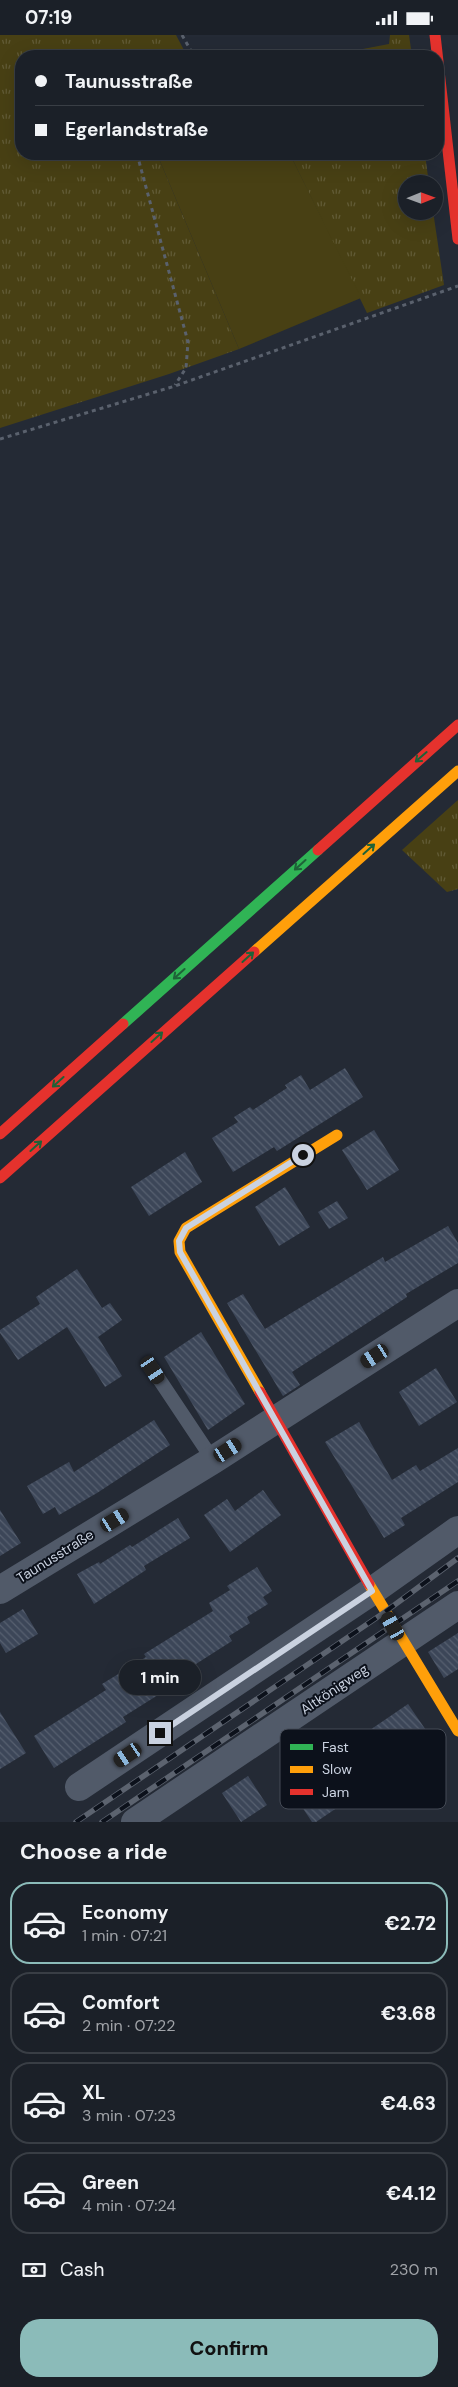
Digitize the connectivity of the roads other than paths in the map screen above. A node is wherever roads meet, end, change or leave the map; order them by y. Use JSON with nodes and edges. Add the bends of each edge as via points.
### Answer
{"nodes":[{"id":1,"x":435,"y":35,"type":"edge"},
{"id":2,"x":437,"y":50,"type":"edge"},
{"id":3,"x":444,"y":115,"type":"edge"},
{"id":4,"x":458,"y":239,"type":"edge"},
{"id":5,"x":458,"y":725,"type":"edge"},
{"id":6,"x":458,"y":771,"type":"edge"},
{"id":7,"x":0,"y":1134,"type":"edge"},
{"id":8,"x":337,"y":1135,"type":"dead end"},
{"id":9,"x":0,"y":1178,"type":"edge"},
{"id":10,"x":458,"y":1303,"type":"edge"},
{"id":11,"x":153,"y":1370,"type":"dead end"},
{"id":12,"x":275,"y":1420,"type":"junction"},
{"id":13,"x":213,"y":1460,"type":"junction"},
{"id":14,"x":458,"y":1530,"type":"edge"},
{"id":15,"x":0,"y":1590,"type":"edge"},
{"id":16,"x":372,"y":1591,"type":"junction"},
{"id":17,"x":458,"y":1605,"type":"edge"},
{"id":18,"x":404,"y":1642,"type":"junction"},
{"id":19,"x":458,"y":1731,"type":"edge"},
{"id":20,"x":79,"y":1787,"type":"dead end"},
{"id":21,"x":135,"y":1822,"type":"edge"}],
"edges":[{"from":1,"to":2,"type":"main road"},
{"from":3,"to":4,"type":"main road"},
{"from":5,"to":7,"type":"main road","one_way":true},
{"from":9,"to":6,"type":"main road","one_way":true},
{"from":8,"to":12,"type":"main road","via":[[186,1228],[179,1241],[180,1252]]},
{"from":10,"to":12,"type":"street","name":"Taunusstraße"},
{"from":11,"to":13,"type":"lane"},
{"from":12,"to":13,"type":"street","name":"Taunusstraße"},
{"from":12,"to":16,"type":"main road"},
{"from":13,"to":15,"type":"street","name":"Taunusstraße"},
{"from":14,"to":16,"type":"street"},
{"from":16,"to":18,"type":"main road"},
{"from":16,"to":20,"type":"street"},
{"from":17,"to":18,"type":"street","name":"Altkönigweg"},
{"from":18,"to":19,"type":"main road"},
{"from":18,"to":21,"type":"street","name":"Altkönigweg"}]}
